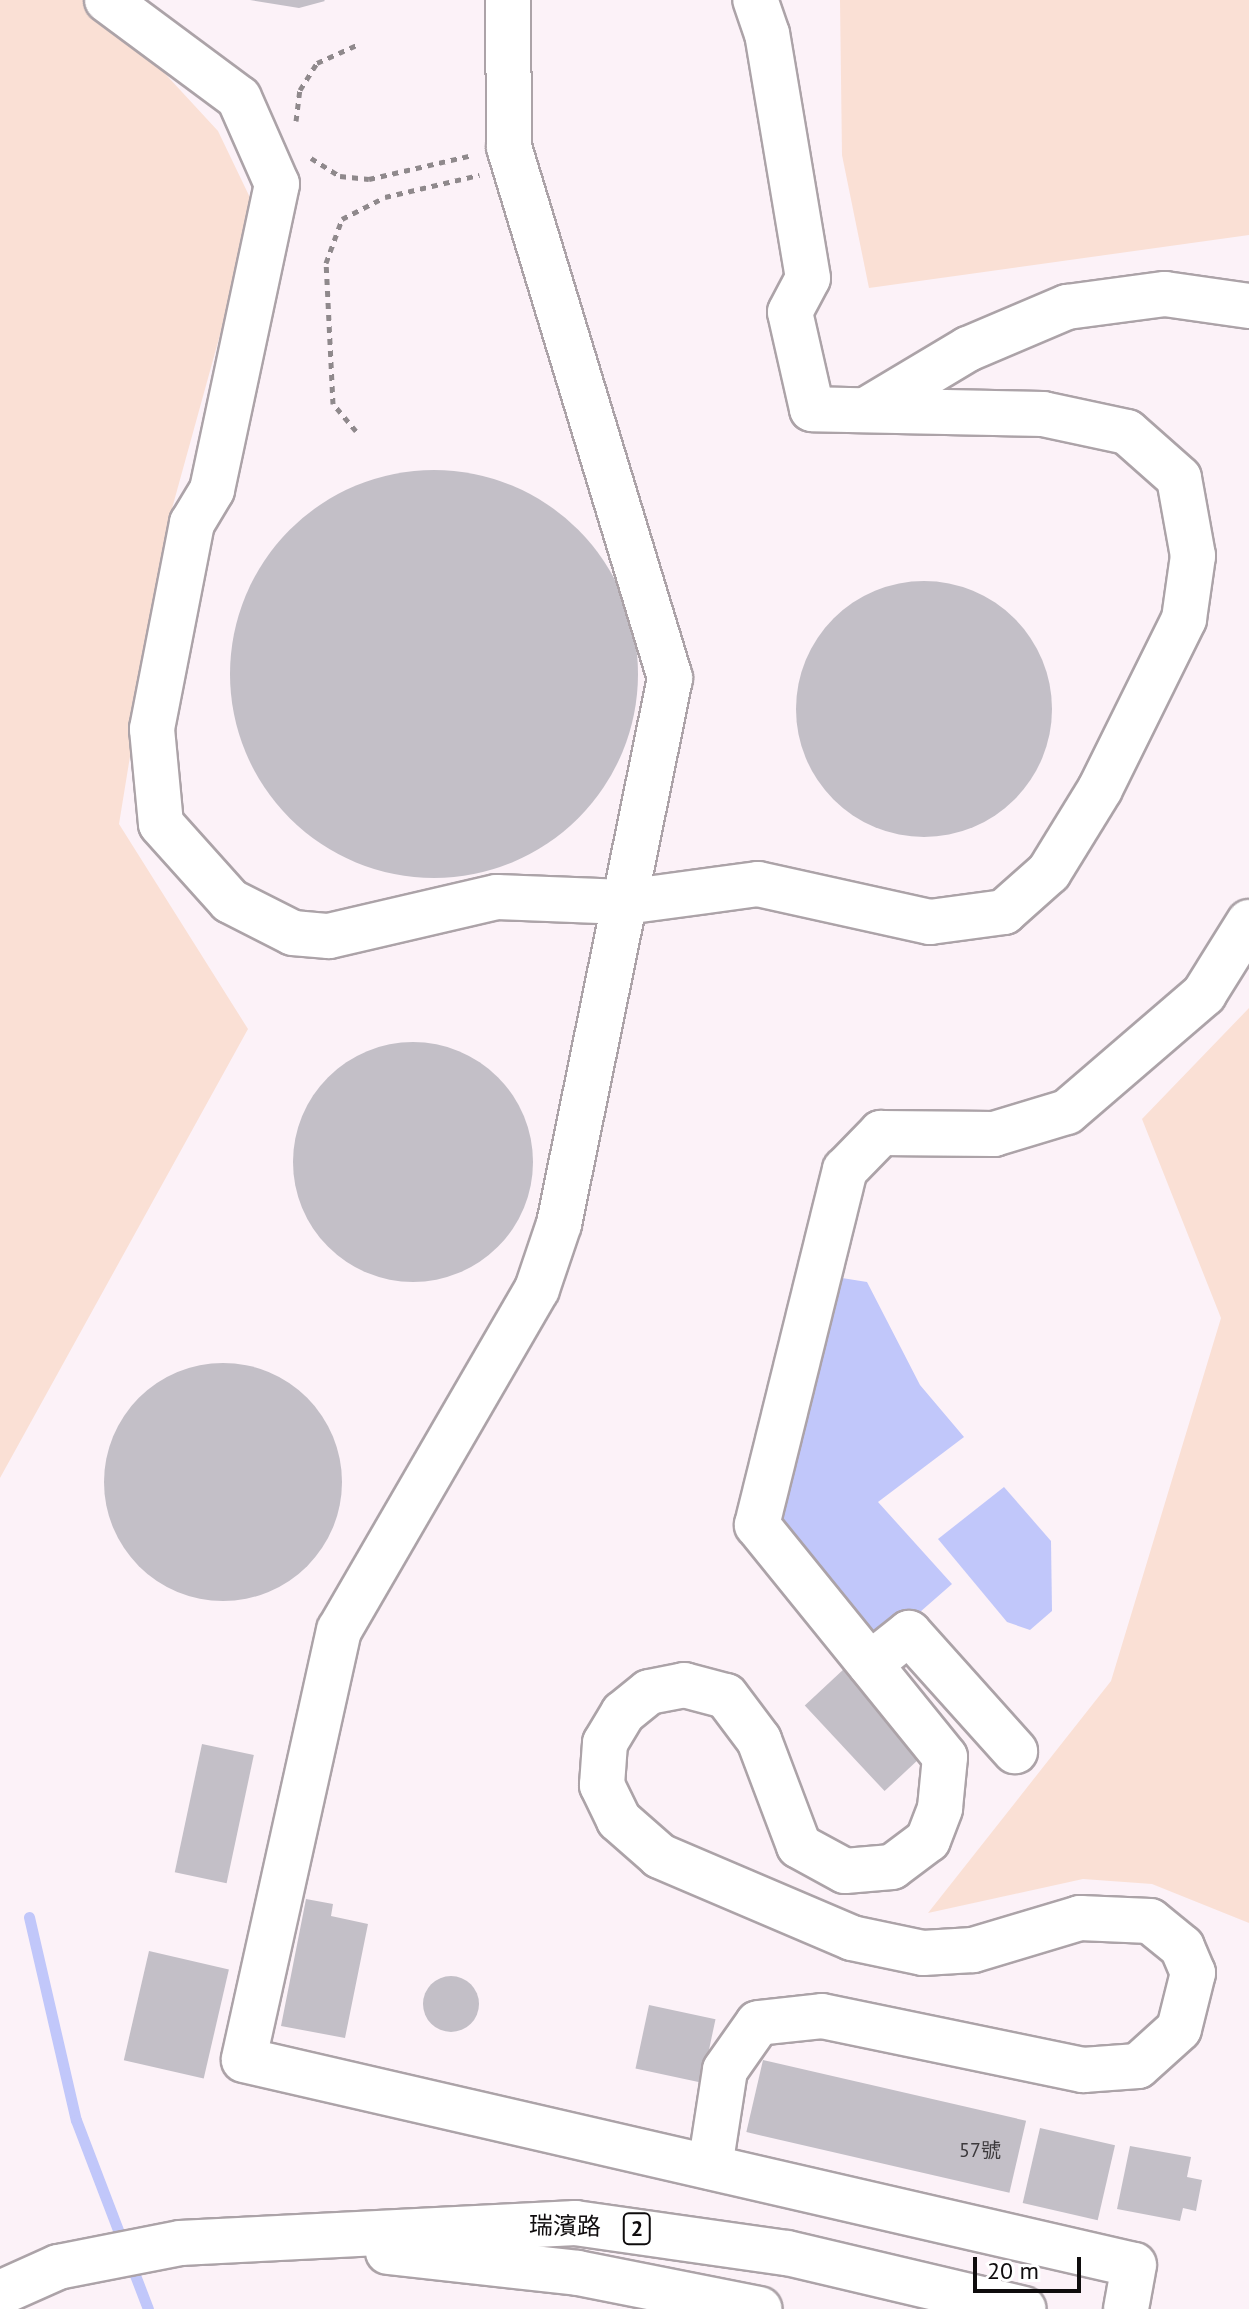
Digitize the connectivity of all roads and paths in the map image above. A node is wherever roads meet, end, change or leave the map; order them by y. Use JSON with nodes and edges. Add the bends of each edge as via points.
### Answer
{"nodes":[{"id":1,"x":107,"y":0,"type":"edge"},
{"id":2,"x":508,"y":0,"type":"edge"},
{"id":3,"x":755,"y":0,"type":"edge"},
{"id":4,"x":359,"y":44,"type":"dead end"},
{"id":5,"x":298,"y":130,"type":"dead end"},
{"id":6,"x":304,"y":154,"type":"dead end"},
{"id":7,"x":512,"y":157,"type":"junction"},
{"id":8,"x":1249,"y":306,"type":"edge"},
{"id":9,"x":866,"y":410,"type":"junction"},
{"id":10,"x":356,"y":431,"type":"dead end"},
{"id":11,"x":625,"y":902,"type":"junction"},
{"id":12,"x":1249,"y":922,"type":"edge"},
{"id":13,"x":870,"y":1664,"type":"junction"},
{"id":14,"x":1015,"y":1751,"type":"dead end"},
{"id":15,"x":710,"y":2167,"type":"junction"},
{"id":16,"x":242,"y":2237,"type":"junction"},
{"id":17,"x":0,"y":2293,"type":"edge"},
{"id":18,"x":759,"y":2309,"type":"edge"},
{"id":19,"x":1023,"y":2309,"type":"edge"},
{"id":20,"x":1126,"y":2309,"type":"edge"}],
"edges":[{"from":1,"to":11,"type":"main road","via":[[115,11],[239,98],[277,184],[212,490],[192,523],[152,729],[161,824],[230,901],[293,933],[329,936],[497,897]]},
{"from":2,"to":7,"type":"main road"},
{"from":3,"to":9,"type":"main road","via":[[767,34],[808,278],[790,312],[812,409]]},
{"from":4,"to":5,"type":"path","via":[[317,63],[300,90]]},
{"from":6,"to":7,"type":"path","via":[[340,176],[369,179]]},
{"from":7,"to":10,"type":"path","via":[[385,197],[342,219],[326,263],[333,404]]},
{"from":7,"to":11,"type":"main road","via":[[670,678]]},
{"from":8,"to":9,"type":"main road","via":[[1165,294],[1067,307],[968,349]]},
{"from":9,"to":11,"type":"main road","via":[[1057,417],[1127,432],[1179,478],[1193,556],[1184,619],[1100,789],[1049,872],[1004,912],[930,922],[758,884]]},
{"from":11,"to":15,"type":"main road","via":[[559,1224],[537,1289],[339,1630],[244,2060]]},
{"from":12,"to":13,"type":"main road","via":[[1204,994],[1067,1112],[994,1134],[881,1133],[845,1170],[757,1525]]},
{"from":13,"to":14,"type":"main road","via":[[909,1633]]},
{"from":13,"to":15,"type":"main road","via":[[945,1757],[940,1808],[928,1840],[892,1867],[845,1871],[799,1846],[759,1740],[726,1696],[684,1685],[649,1692],[623,1713],[605,1743],[602,1785],[619,1820],[660,1856],[852,1938],[923,1953],[973,1950],[1080,1918],[1150,1921],[1182,1947],[1193,1973],[1179,2029],[1138,2066],[1083,2070],[822,2016],[758,2023],[725,2070]]},
{"from":15,"to":20,"type":"main road","via":[[1134,2265]]},
{"from":16,"to":17,"type":"main road","name":"瑞濱路","number":"2","via":[[180,2243],[58,2267]]},
{"from":16,"to":18,"type":"main road","name":"瑞濱路","number":"2","via":[[578,2273]]},
{"from":16,"to":19,"type":"main road","name":"瑞濱路","number":"2","via":[[575,2223],[787,2253]]}]}
